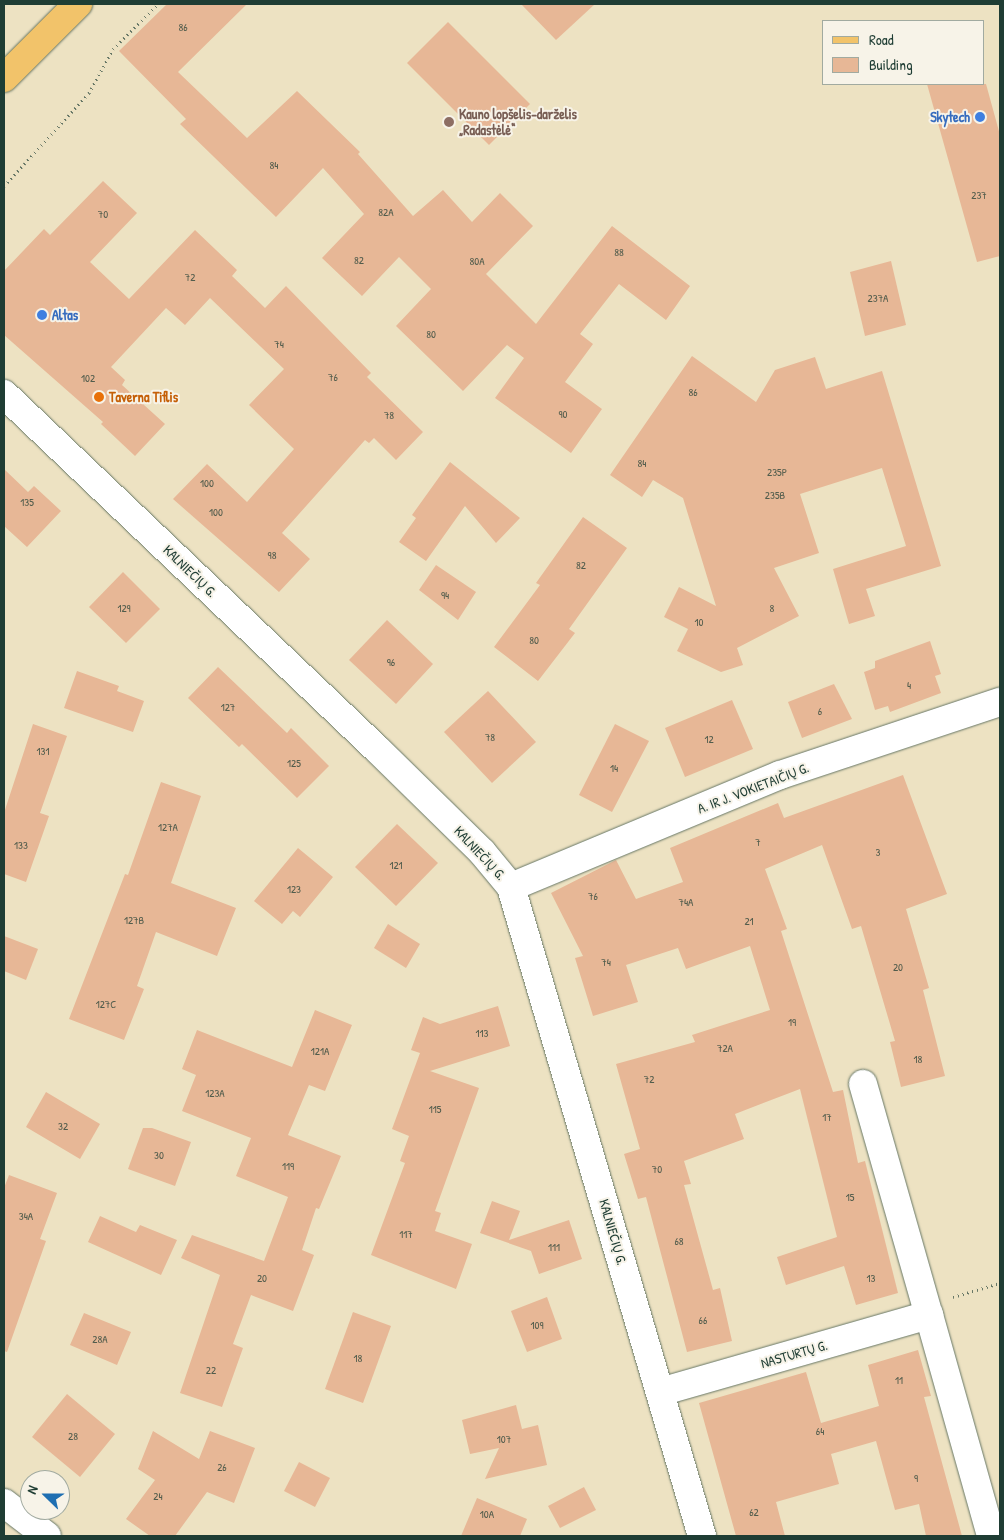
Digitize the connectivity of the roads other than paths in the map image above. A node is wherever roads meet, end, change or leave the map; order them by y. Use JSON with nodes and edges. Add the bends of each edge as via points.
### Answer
{"nodes":[{"id":1,"x":78,"y":4,"type":"edge"},
{"id":2,"x":4,"y":78,"type":"edge"},
{"id":3,"x":4,"y":394,"type":"edge"},
{"id":4,"x":1000,"y":702,"type":"edge"},
{"id":5,"x":511,"y":887,"type":"junction"},
{"id":6,"x":863,"y":1084,"type":"dead end"},
{"id":7,"x":927,"y":1310,"type":"junction"},
{"id":8,"x":660,"y":1392,"type":"junction"},
{"id":9,"x":4,"y":1503,"type":"edge"},
{"id":10,"x":47,"y":1536,"type":"edge"},
{"id":11,"x":702,"y":1536,"type":"edge"},
{"id":12,"x":991,"y":1536,"type":"edge"}],
"edges":[{"from":1,"to":2,"type":"main road"},
{"from":3,"to":5,"type":"street","name":"KALNIEČIŲ G.","via":[[378,750],[482,852]]},
{"from":4,"to":5,"type":"street","name":"A. IR J. VOKIETAIČIŲ G.","via":[[780,775]]},
{"from":5,"to":8,"type":"street","name":"KALNIEČIŲ G."},
{"from":6,"to":7,"type":"street"},
{"from":7,"to":8,"type":"street","name":"NASTURTŲ G."},
{"from":7,"to":12,"type":"street"},
{"from":8,"to":11,"type":"street","name":"KALNIEČIŲ G."},
{"from":9,"to":10,"type":"street"}]}
